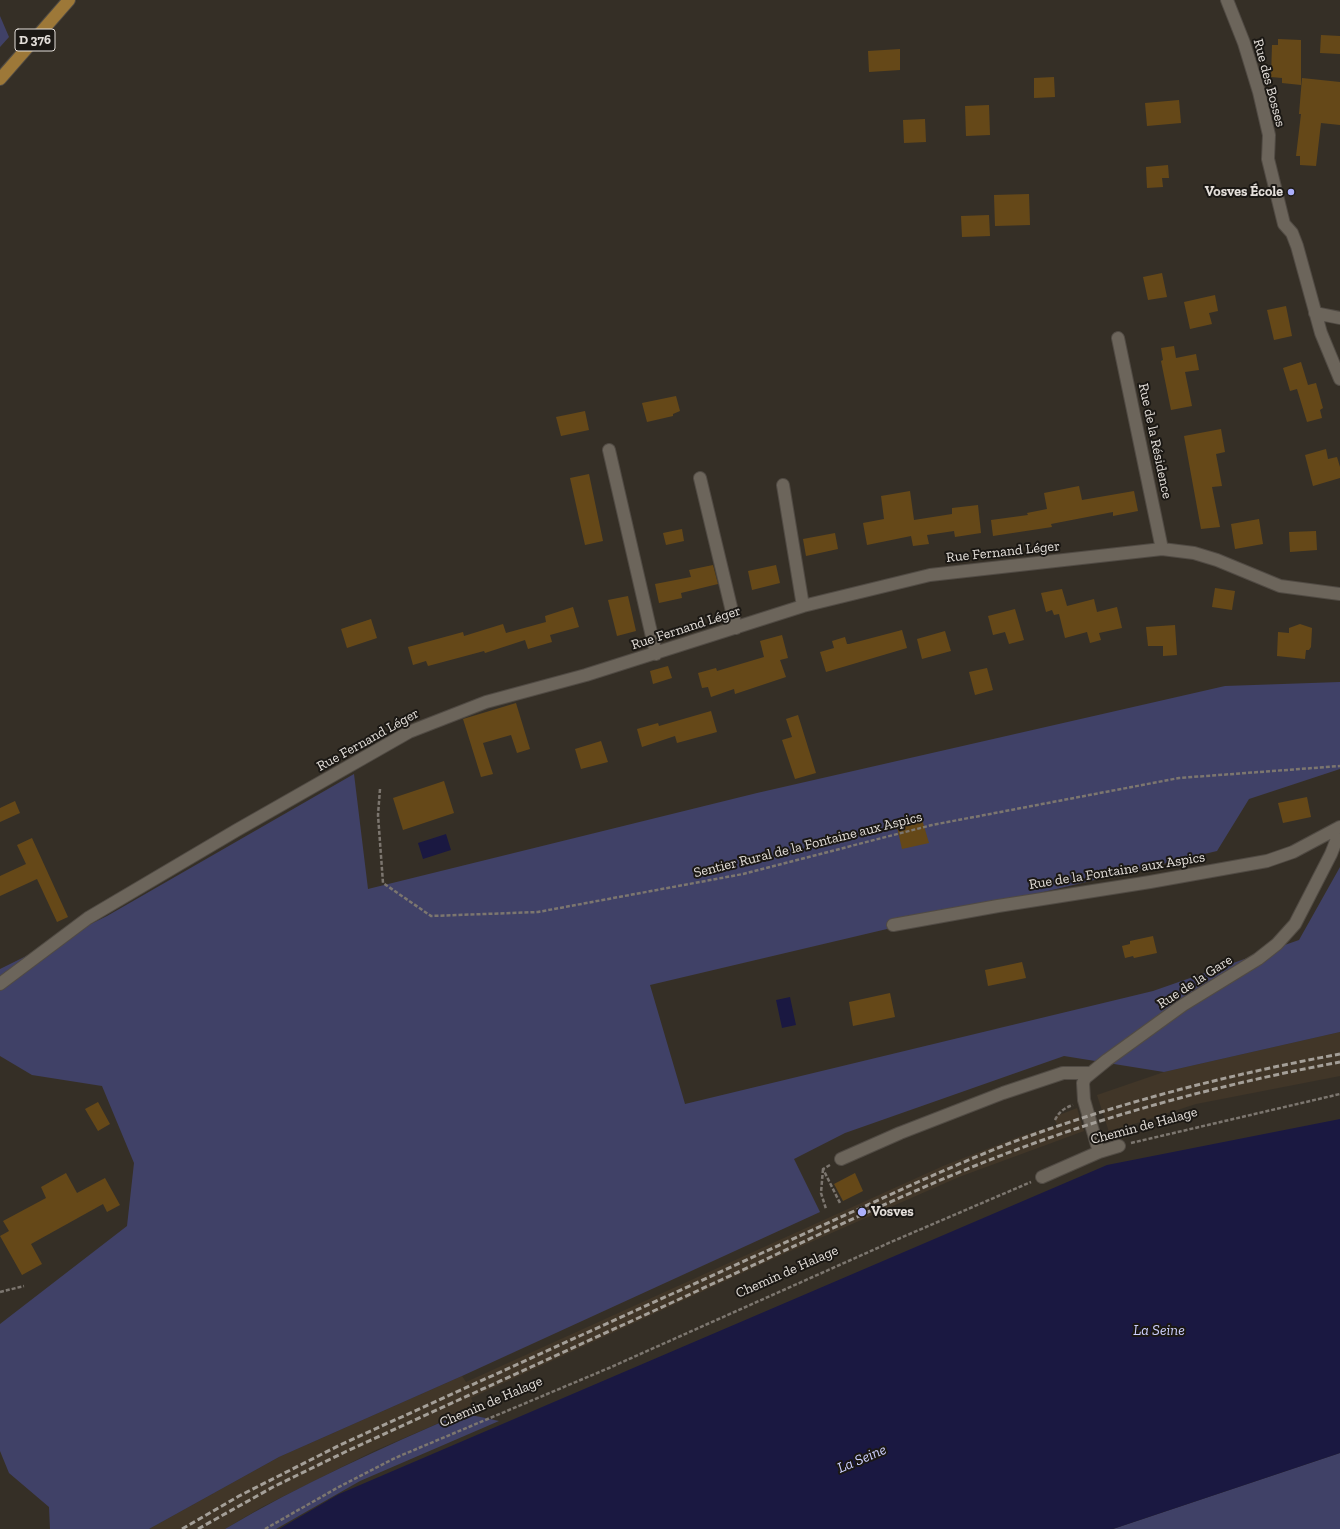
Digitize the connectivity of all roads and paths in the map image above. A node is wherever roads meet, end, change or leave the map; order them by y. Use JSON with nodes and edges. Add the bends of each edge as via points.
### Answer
{"nodes":[{"id":1,"x":69,"y":0,"type":"edge"},
{"id":2,"x":1228,"y":0,"type":"edge"},
{"id":3,"x":0,"y":79,"type":"edge"},
{"id":4,"x":1315,"y":313,"type":"junction"},
{"id":5,"x":1340,"y":318,"type":"edge"},
{"id":6,"x":1118,"y":338,"type":"dead end"},
{"id":7,"x":1340,"y":379,"type":"edge"},
{"id":8,"x":609,"y":450,"type":"dead end"},
{"id":9,"x":700,"y":478,"type":"dead end"},
{"id":10,"x":783,"y":485,"type":"dead end"},
{"id":11,"x":1162,"y":549,"type":"junction"},
{"id":12,"x":1340,"y":594,"type":"edge"},
{"id":13,"x":803,"y":606,"type":"junction"},
{"id":14,"x":736,"y":628,"type":"junction"},
{"id":15,"x":656,"y":654,"type":"junction"},
{"id":16,"x":1340,"y":766,"type":"edge"},
{"id":17,"x":380,"y":788,"type":"dead end"},
{"id":18,"x":1340,"y":827,"type":"edge"},
{"id":19,"x":1340,"y":831,"type":"edge"},
{"id":20,"x":893,"y":926,"type":"dead end"},
{"id":21,"x":0,"y":984,"type":"edge"},
{"id":22,"x":1090,"y":1073,"type":"junction"},
{"id":23,"x":1340,"y":1094,"type":"edge"},
{"id":24,"x":1084,"y":1100,"type":"junction"},
{"id":25,"x":1055,"y":1120,"type":"dead end"},
{"id":26,"x":1118,"y":1146,"type":"joint"},
{"id":27,"x":1100,"y":1152,"type":"junction"},
{"id":28,"x":841,"y":1159,"type":"dead end"},
{"id":29,"x":823,"y":1169,"type":"dead end"},
{"id":30,"x":1042,"y":1177,"type":"joint"},
{"id":31,"x":831,"y":1183,"type":"dead end"},
{"id":32,"x":840,"y":1203,"type":"dead end"},
{"id":33,"x":826,"y":1209,"type":"dead end"},
{"id":34,"x":24,"y":1286,"type":"dead end"},
{"id":35,"x":0,"y":1292,"type":"edge"},
{"id":36,"x":265,"y":1529,"type":"edge"}],
"edges":[{"from":1,"to":3,"type":"main road","number":"D 376"},
{"from":2,"to":4,"type":"street","name":"Rue des Bosses","via":[[1259,92],[1268,135],[1268,159],[1284,224],[1292,233],[1297,246]]},
{"from":4,"to":5,"type":"street"},
{"from":4,"to":7,"type":"street","name":"Rue des Bosses"},
{"from":6,"to":11,"type":"street","name":"Rue de la Résidence"},
{"from":8,"to":15,"type":"street"},
{"from":9,"to":14,"type":"street"},
{"from":10,"to":13,"type":"street"},
{"from":11,"to":12,"type":"street","name":"Rue Fernand Léger","via":[[1194,553],[1217,560],[1280,586]]},
{"from":11,"to":13,"type":"street","name":"Rue Fernand Léger","via":[[930,575]]},
{"from":13,"to":14,"type":"street","name":"Rue Fernand Léger"},
{"from":14,"to":15,"type":"street","name":"Rue Fernand Léger"},
{"from":15,"to":21,"type":"street","name":"Rue Fernand Léger","via":[[486,702],[409,732],[88,918]]},
{"from":16,"to":17,"type":"path","name":"Sentier Rural de la Fontaine aux Aspics","via":[[1178,778],[932,825],[743,874],[584,904],[538,912],[431,916],[383,883],[378,815]]},
{"from":18,"to":20,"type":"street","name":"Rue de la Fontaine aux Aspics","via":[[1293,852],[1267,860]]},
{"from":19,"to":22,"type":"street","name":"Rue de la Gare","via":[[1295,924],[1277,944],[1258,959],[1184,1005]]},
{"from":22,"to":24,"type":"street","via":[[1083,1083]]},
{"from":22,"to":28,"type":"street","via":[[1063,1073],[1003,1093]]},
{"from":23,"to":26,"type":"path","name":"Chemin de Halage"},
{"from":24,"to":25,"type":"path","via":[[1066,1107]]},
{"from":24,"to":27,"type":"street"},
{"from":26,"to":27,"type":"street","name":"Chemin de Halage"},
{"from":27,"to":30,"type":"street","name":"Chemin de Halage"},
{"from":29,"to":33,"type":"path","via":[[821,1193]]},
{"from":30,"to":36,"type":"path","name":"Chemin de Halage","via":[[609,1368],[395,1458]]},
{"from":31,"to":32,"type":"path"},
{"from":34,"to":35,"type":"path"}]}
